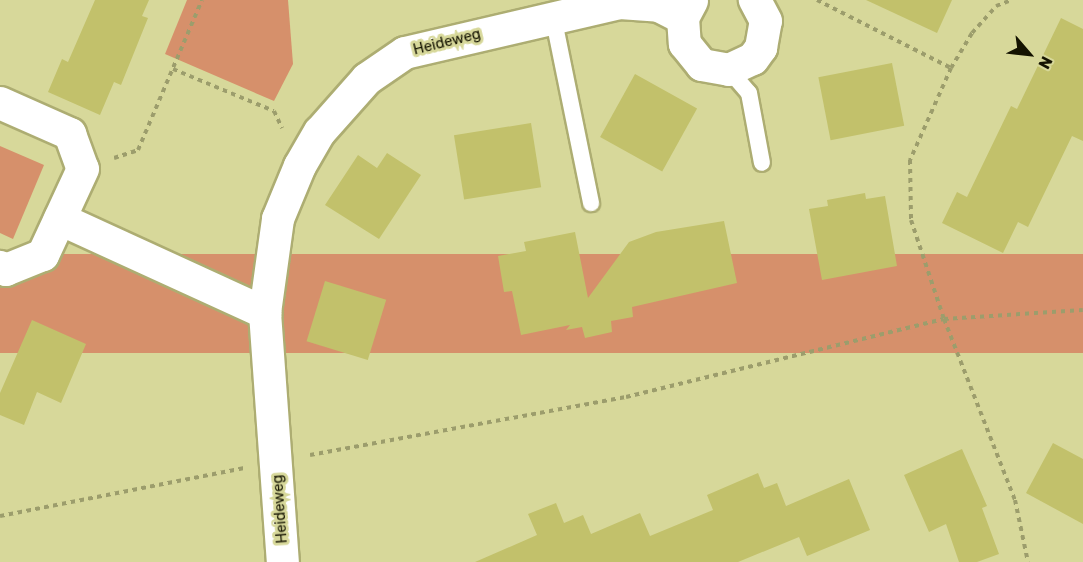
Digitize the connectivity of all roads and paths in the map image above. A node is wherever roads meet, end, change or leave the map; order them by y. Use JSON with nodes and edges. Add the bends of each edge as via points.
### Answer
{"nodes":[{"id":1,"x":202,"y":0,"type":"edge"},
{"id":2,"x":755,"y":0,"type":"edge"},
{"id":3,"x":818,"y":0,"type":"edge"},
{"id":4,"x":1012,"y":0,"type":"edge"},
{"id":5,"x":688,"y":9,"type":"edge"},
{"id":6,"x":553,"y":16,"type":"junction"},
{"id":7,"x":951,"y":68,"type":"junction"},
{"id":8,"x":173,"y":69,"type":"junction"},
{"id":9,"x":729,"y":70,"type":"junction"},
{"id":10,"x":0,"y":103,"type":"edge"},
{"id":11,"x":762,"y":164,"type":"dead end"},
{"id":12,"x":300,"y":166,"type":"junction"},
{"id":13,"x":83,"y":169,"type":"junction"},
{"id":14,"x":591,"y":203,"type":"dead end"},
{"id":15,"x":60,"y":219,"type":"junction"},
{"id":16,"x":0,"y":267,"type":"edge"},
{"id":17,"x":1083,"y":310,"type":"edge"},
{"id":18,"x":265,"y":313,"type":"junction"},
{"id":19,"x":944,"y":319,"type":"junction"},
{"id":20,"x":276,"y":461,"type":"junction"},
{"id":21,"x":0,"y":516,"type":"edge"},
{"id":22,"x":283,"y":562,"type":"edge"},
{"id":23,"x":1028,"y":562,"type":"edge"}],
"edges":[{"from":1,"to":8,"type":"path"},
{"from":2,"to":9,"type":"street","via":[[766,21],[762,48],[753,59]]},
{"from":3,"to":7,"type":"path"},
{"from":4,"to":7,"type":"path","via":[[996,6],[978,26]]},
{"from":5,"to":6,"type":"street","name":"Heideweg","via":[[620,3]]},
{"from":5,"to":9,"type":"street","name":"Heideweg","via":[[681,31],[692,56],[702,65]]},
{"from":6,"to":12,"type":"street","name":"Heideweg","via":[[405,53],[367,79],[320,132]]},
{"from":6,"to":14,"type":"lane"},
{"from":7,"to":19,"type":"path","via":[[910,160],[911,220]]},
{"from":8,"to":12,"type":"path","via":[[274,111]]},
{"from":8,"to":13,"type":"path","via":[[138,150]]},
{"from":9,"to":11,"type":"lane","via":[[749,93]]},
{"from":10,"to":13,"type":"street","via":[[70,134]]},
{"from":12,"to":18,"type":"street","name":"Heideweg","via":[[278,219]]},
{"from":13,"to":15,"type":"street"},
{"from":15,"to":16,"type":"street","via":[[43,255],[6,270]]},
{"from":15,"to":18,"type":"street"},
{"from":17,"to":19,"type":"path"},
{"from":18,"to":20,"type":"street","name":"Heideweg"},
{"from":19,"to":20,"type":"path","via":[[626,397]]},
{"from":19,"to":23,"type":"path","via":[[1015,500]]},
{"from":20,"to":21,"type":"path"},
{"from":20,"to":22,"type":"street","name":"Heideweg"}]}
